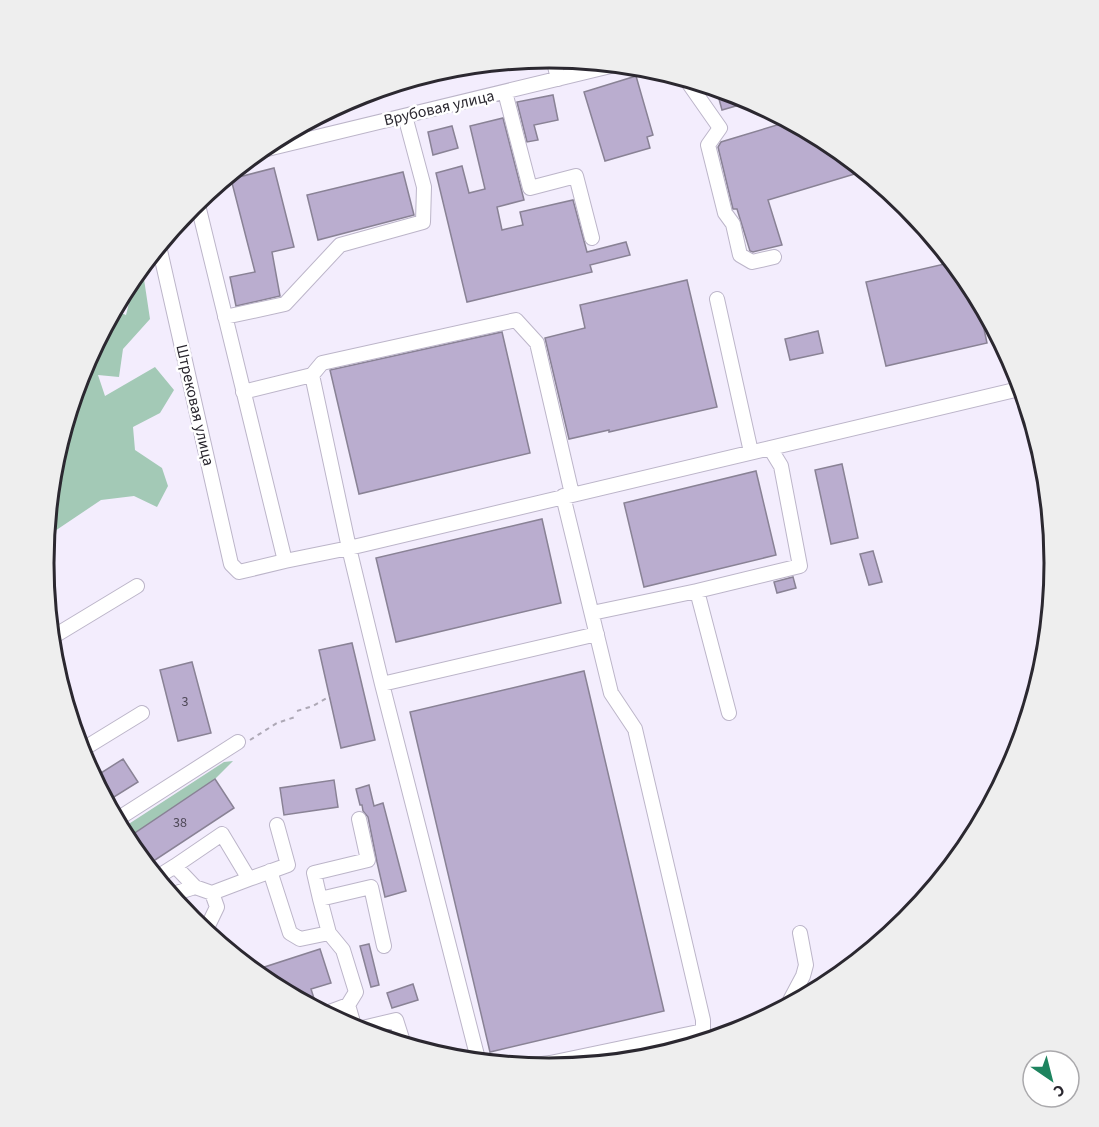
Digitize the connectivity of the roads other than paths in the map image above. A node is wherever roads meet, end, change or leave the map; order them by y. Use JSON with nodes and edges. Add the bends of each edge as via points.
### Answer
{"nodes":[{"id":1,"x":556,"y":68,"type":"edge"},
{"id":2,"x":594,"y":70,"type":"edge"},
{"id":3,"x":558,"y":79,"type":"junction"},
{"id":4,"x":693,"y":89,"type":"edge"},
{"id":5,"x":505,"y":92,"type":"junction"},
{"id":6,"x":405,"y":116,"type":"junction"},
{"id":7,"x":285,"y":145,"type":"edge"},
{"id":8,"x":200,"y":212,"type":"edge"},
{"id":9,"x":592,"y":238,"type":"dead end"},
{"id":10,"x":161,"y":256,"type":"edge"},
{"id":11,"x":774,"y":257,"type":"dead end"},
{"id":12,"x":717,"y":299,"type":"dead end"},
{"id":13,"x":225,"y":317,"type":"junction"},
{"id":14,"x":312,"y":375,"type":"junction"},
{"id":15,"x":1014,"y":390,"type":"edge"},
{"id":16,"x":243,"y":392,"type":"junction"},
{"id":17,"x":770,"y":448,"type":"junction"},
{"id":18,"x":751,"y":452,"type":"junction"},
{"id":19,"x":568,"y":495,"type":"junction"},
{"id":20,"x":349,"y":548,"type":"junction"},
{"id":21,"x":285,"y":561,"type":"junction"},
{"id":22,"x":137,"y":586,"type":"dead end"},
{"id":23,"x":697,"y":591,"type":"junction"},
{"id":24,"x":592,"y":613,"type":"junction"},
{"id":25,"x":59,"y":633,"type":"edge"},
{"id":26,"x":597,"y":634,"type":"junction"},
{"id":27,"x":382,"y":684,"type":"junction"},
{"id":28,"x":142,"y":712,"type":"dead end"},
{"id":29,"x":729,"y":712,"type":"dead end"},
{"id":30,"x":242,"y":742,"type":"road end"},
{"id":31,"x":89,"y":745,"type":"edge"},
{"id":32,"x":123,"y":816,"type":"edge"},
{"id":33,"x":359,"y":819,"type":"dead end"},
{"id":34,"x":277,"y":825,"type":"dead end"},
{"id":35,"x":176,"y":866,"type":"junction"},
{"id":36,"x":301,"y":869,"type":"junction"},
{"id":37,"x":270,"y":871,"type":"junction"},
{"id":38,"x":163,"y":874,"type":"edge"},
{"id":39,"x":249,"y":879,"type":"junction"},
{"id":40,"x":195,"y":886,"type":"junction"},
{"id":41,"x":179,"y":893,"type":"edge"},
{"id":42,"x":212,"y":893,"type":"junction"},
{"id":43,"x":320,"y":899,"type":"junction"},
{"id":44,"x":209,"y":923,"type":"edge"},
{"id":45,"x":329,"y":933,"type":"junction"},
{"id":46,"x":800,"y":933,"type":"dead end"},
{"id":47,"x":384,"y":946,"type":"dead end"},
{"id":48,"x":793,"y":995,"type":"edge"},
{"id":49,"x":348,"y":1005,"type":"junction"},
{"id":50,"x":335,"y":1010,"type":"edge"},
{"id":51,"x":352,"y":1017,"type":"edge"},
{"id":52,"x":371,"y":1025,"type":"edge"},
{"id":53,"x":704,"y":1034,"type":"edge"},
{"id":54,"x":401,"y":1036,"type":"edge"},
{"id":55,"x":683,"y":1041,"type":"edge"},
{"id":56,"x":477,"y":1053,"type":"edge"},
{"id":57,"x":579,"y":1058,"type":"edge"}],
"edges":[{"from":1,"to":3,"type":"street"},
{"from":2,"to":3,"type":"street","name":"Врубовая улица"},
{"from":3,"to":5,"type":"street","name":"Врубовая улица"},
{"from":4,"to":11,"type":"street","via":[[720,128],[708,145],[740,255],[752,262]]},
{"from":5,"to":6,"type":"street","name":"Врубовая улица"},
{"from":5,"to":9,"type":"street","via":[[530,188],[576,176]]},
{"from":6,"to":7,"type":"street","name":"Врубовая улица"},
{"from":6,"to":13,"type":"street","via":[[424,187],[423,222],[340,245],[285,304]]},
{"from":8,"to":13,"type":"street"},
{"from":10,"to":21,"type":"street","name":"Штрековая улица","via":[[231,564],[239,572]]},
{"from":12,"to":18,"type":"street"},
{"from":13,"to":16,"type":"street"},
{"from":14,"to":16,"type":"street"},
{"from":14,"to":19,"type":"street","via":[[322,363],[516,320],[537,343]]},
{"from":14,"to":20,"type":"street"},
{"from":15,"to":17,"type":"street"},
{"from":16,"to":21,"type":"street"},
{"from":17,"to":18,"type":"street"},
{"from":17,"to":23,"type":"street","via":[[781,466],[800,566]]},
{"from":18,"to":19,"type":"street"},
{"from":19,"to":20,"type":"street"},
{"from":19,"to":24,"type":"street"},
{"from":20,"to":21,"type":"street"},
{"from":20,"to":27,"type":"street"},
{"from":22,"to":25,"type":"street"},
{"from":23,"to":24,"type":"street"},
{"from":23,"to":29,"type":"street"},
{"from":24,"to":26,"type":"street"},
{"from":26,"to":27,"type":"street"},
{"from":26,"to":53,"type":"street","via":[[611,693],[635,729]]},
{"from":27,"to":56,"type":"street"},
{"from":28,"to":31,"type":"street"},
{"from":30,"to":32,"type":"street"},
{"from":33,"to":36,"type":"street","via":[[368,861]]},
{"from":34,"to":36,"type":"street"},
{"from":35,"to":38,"type":"street"},
{"from":35,"to":39,"type":"street","via":[[222,834]]},
{"from":35,"to":40,"type":"street"},
{"from":36,"to":37,"type":"street"},
{"from":36,"to":43,"type":"street"},
{"from":37,"to":39,"type":"street"},
{"from":37,"to":45,"type":"street","via":[[290,933],[300,939]]},
{"from":39,"to":42,"type":"street"},
{"from":40,"to":41,"type":"street"},
{"from":40,"to":42,"type":"street"},
{"from":42,"to":44,"type":"street","via":[[217,908]]},
{"from":43,"to":45,"type":"street"},
{"from":43,"to":47,"type":"street","via":[[371,887]]},
{"from":45,"to":49,"type":"street","via":[[343,950],[356,992]]},
{"from":46,"to":48,"type":"street","via":[[806,965]]},
{"from":49,"to":50,"type":"street"},
{"from":49,"to":51,"type":"street"},
{"from":52,"to":54,"type":"street","via":[[396,1020]]},
{"from":55,"to":57,"type":"street"}]}
